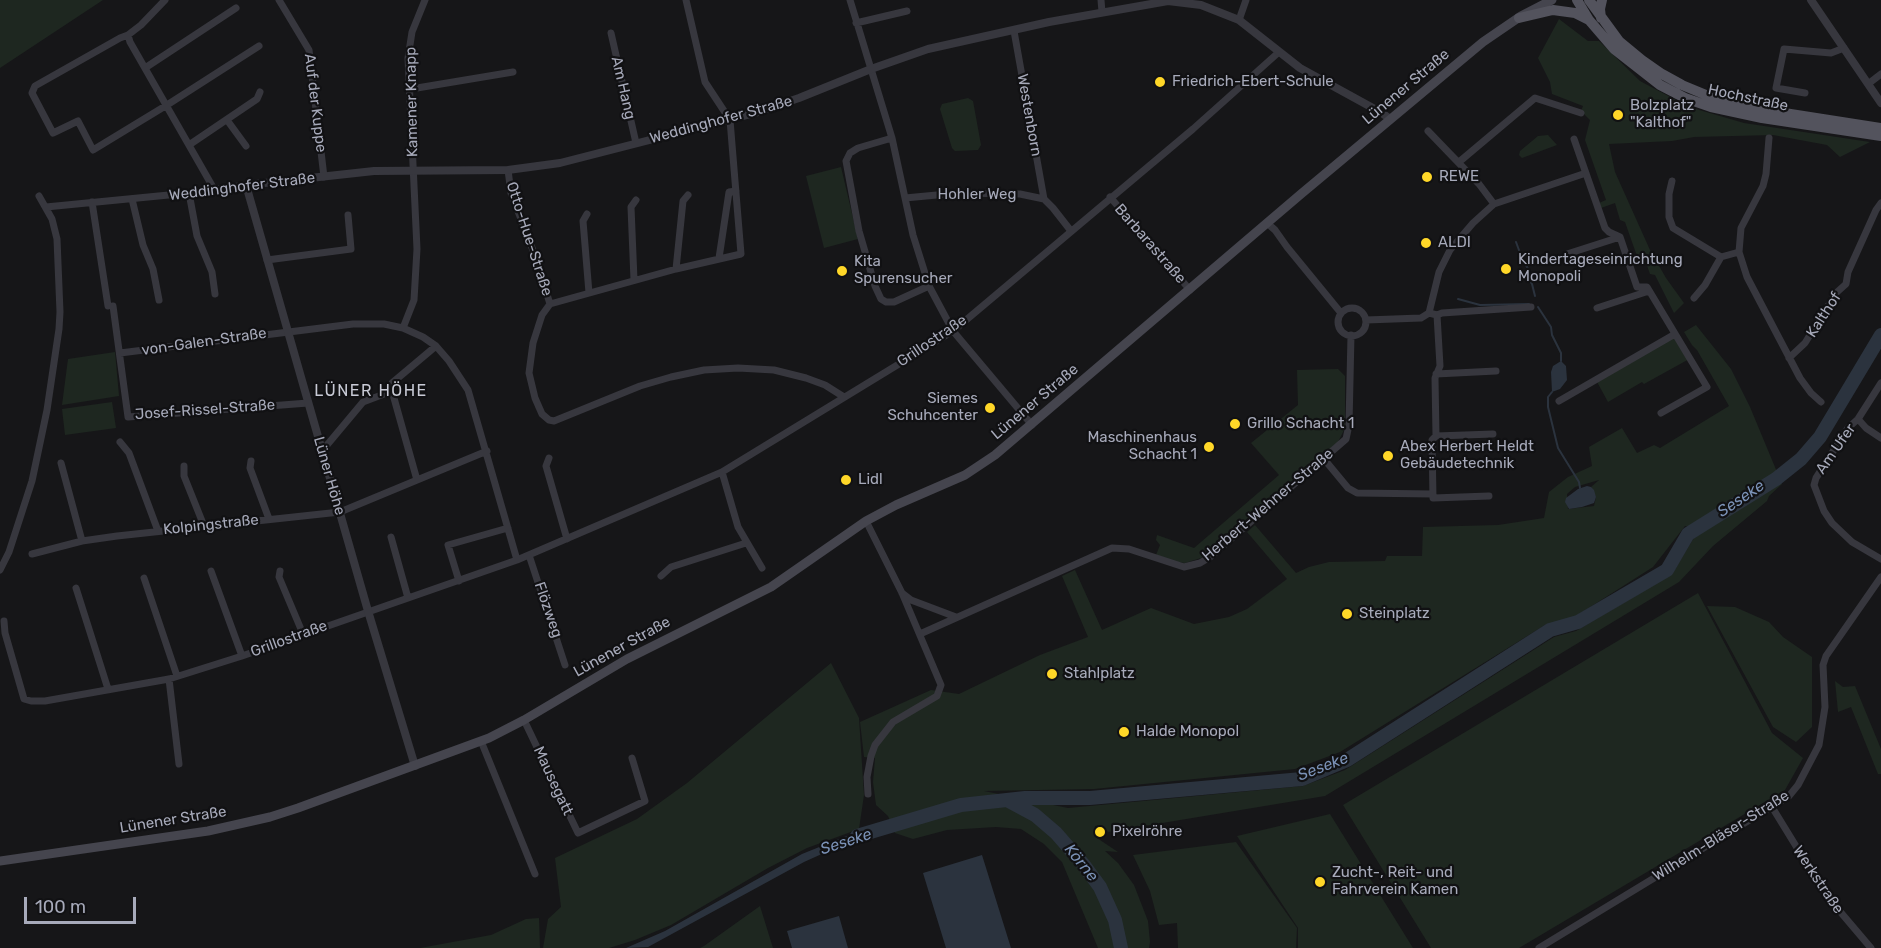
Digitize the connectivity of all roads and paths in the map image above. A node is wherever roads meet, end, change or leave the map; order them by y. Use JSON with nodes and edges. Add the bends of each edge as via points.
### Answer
{"nodes":[{"id":1,"x":165,"y":0,"type":"edge"},
{"id":2,"x":279,"y":0,"type":"edge"},
{"id":3,"x":425,"y":0,"type":"edge"},
{"id":4,"x":686,"y":0,"type":"edge"},
{"id":5,"x":850,"y":0,"type":"edge"},
{"id":6,"x":1101,"y":0,"type":"edge"},
{"id":7,"x":1246,"y":0,"type":"edge"},
{"id":8,"x":1552,"y":0,"type":"edge"},
{"id":9,"x":1577,"y":0,"type":"edge"},
{"id":10,"x":1589,"y":0,"type":"edge"},
{"id":11,"x":1602,"y":0,"type":"edge"},
{"id":12,"x":1813,"y":1,"type":"edge"},
{"id":13,"x":236,"y":8,"type":"dead end"},
{"id":14,"x":907,"y":11,"type":"dead end"},
{"id":15,"x":1102,"y":12,"type":"junction"},
{"id":16,"x":1519,"y":18,"type":"junction"},
{"id":17,"x":1602,"y":18,"type":"junction"},
{"id":18,"x":1239,"y":20,"type":"junction"},
{"id":19,"x":1589,"y":20,"type":"junction"},
{"id":20,"x":856,"y":23,"type":"junction"},
{"id":21,"x":1014,"y":31,"type":"junction"},
{"id":22,"x":611,"y":33,"type":"dead end"},
{"id":23,"x":128,"y":35,"type":"junction"},
{"id":24,"x":259,"y":46,"type":"dead end"},
{"id":25,"x":1844,"y":48,"type":"junction"},
{"id":26,"x":1279,"y":52,"type":"junction"},
{"id":27,"x":145,"y":68,"type":"junction"},
{"id":28,"x":871,"y":69,"type":"junction"},
{"id":29,"x":513,"y":72,"type":"dead end"},
{"id":30,"x":1881,"y":74,"type":"edge"},
{"id":31,"x":1868,"y":84,"type":"junction"},
{"id":32,"x":411,"y":90,"type":"junction"},
{"id":33,"x":260,"y":92,"type":"dead end"},
{"id":34,"x":1805,"y":93,"type":"dead end"},
{"id":35,"x":1881,"y":103,"type":"edge"},
{"id":36,"x":167,"y":105,"type":"junction"},
{"id":37,"x":1581,"y":113,"type":"dead end"},
{"id":38,"x":1390,"y":119,"type":"junction"},
{"id":39,"x":227,"y":120,"type":"junction"},
{"id":40,"x":730,"y":120,"type":"junction"},
{"id":41,"x":1849,"y":127,"type":"junction"},
{"id":42,"x":1881,"y":128,"type":"edge"},
{"id":43,"x":1428,"y":131,"type":"dead end"},
{"id":44,"x":1881,"y":136,"type":"edge"},
{"id":45,"x":892,"y":138,"type":"junction"},
{"id":46,"x":1769,"y":138,"type":"dead end"},
{"id":47,"x":1574,"y":139,"type":"dead end"},
{"id":48,"x":636,"y":143,"type":"junction"},
{"id":49,"x":189,"y":145,"type":"junction"},
{"id":50,"x":246,"y":146,"type":"dead end"},
{"id":51,"x":1459,"y":162,"type":"junction"},
{"id":52,"x":414,"y":170,"type":"junction"},
{"id":53,"x":508,"y":170,"type":"junction"},
{"id":54,"x":1586,"y":173,"type":"junction"},
{"id":55,"x":324,"y":177,"type":"junction"},
{"id":56,"x":1672,"y":181,"type":"dead end"},
{"id":57,"x":246,"y":185,"type":"junction"},
{"id":58,"x":214,"y":189,"type":"junction"},
{"id":59,"x":736,"y":191,"type":"junction"},
{"id":60,"x":189,"y":193,"type":"junction"},
{"id":61,"x":688,"y":195,"type":"dead end"},
{"id":62,"x":39,"y":196,"type":"dead end"},
{"id":63,"x":1110,"y":197,"type":"junction"},
{"id":64,"x":905,"y":198,"type":"junction"},
{"id":65,"x":132,"y":199,"type":"junction"},
{"id":66,"x":1044,"y":199,"type":"junction"},
{"id":67,"x":636,"y":200,"type":"dead end"},
{"id":68,"x":92,"y":202,"type":"junction"},
{"id":69,"x":1881,"y":203,"type":"edge"},
{"id":70,"x":1494,"y":204,"type":"junction"},
{"id":71,"x":46,"y":207,"type":"junction"},
{"id":72,"x":587,"y":214,"type":"dead end"},
{"id":73,"x":348,"y":215,"type":"dead end"},
{"id":74,"x":1267,"y":223,"type":"junction"},
{"id":75,"x":1071,"y":231,"type":"junction"},
{"id":76,"x":1620,"y":237,"type":"junction"},
{"id":77,"x":1739,"y":252,"type":"junction"},
{"id":78,"x":1567,"y":254,"type":"dead end"},
{"id":79,"x":1721,"y":257,"type":"junction"},
{"id":80,"x":719,"y":258,"type":"junction"},
{"id":81,"x":267,"y":260,"type":"junction"},
{"id":82,"x":676,"y":269,"type":"junction"},
{"id":83,"x":634,"y":280,"type":"junction"},
{"id":84,"x":929,"y":286,"type":"junction"},
{"id":85,"x":1190,"y":290,"type":"junction"},
{"id":86,"x":1649,"y":291,"type":"junction"},
{"id":87,"x":589,"y":293,"type":"junction"},
{"id":88,"x":215,"y":294,"type":"dead end"},
{"id":89,"x":1694,"y":298,"type":"dead end"},
{"id":90,"x":159,"y":300,"type":"dead end"},
{"id":91,"x":550,"y":304,"type":"junction"},
{"id":92,"x":1531,"y":307,"type":"dead end"},
{"id":93,"x":1597,"y":308,"type":"dead end"},
{"id":94,"x":1341,"y":313,"type":"junction"},
{"id":95,"x":1429,"y":313,"type":"junction"},
{"id":96,"x":1437,"y":315,"type":"junction"},
{"id":97,"x":1366,"y":320,"type":"junction"},
{"id":98,"x":403,"y":328,"type":"junction"},
{"id":99,"x":288,"y":331,"type":"junction"},
{"id":100,"x":953,"y":331,"type":"junction"},
{"id":101,"x":1675,"y":334,"type":"junction"},
{"id":102,"x":1351,"y":335,"type":"junction"},
{"id":103,"x":436,"y":346,"type":"junction"},
{"id":104,"x":120,"y":353,"type":"junction"},
{"id":105,"x":1789,"y":358,"type":"junction"},
{"id":106,"x":1497,"y":371,"type":"dead end"},
{"id":107,"x":1437,"y":374,"type":"junction"},
{"id":108,"x":1881,"y":382,"type":"edge"},
{"id":109,"x":392,"y":391,"type":"junction"},
{"id":110,"x":844,"y":397,"type":"junction"},
{"id":111,"x":1559,"y":401,"type":"dead end"},
{"id":112,"x":1821,"y":402,"type":"dead end"},
{"id":113,"x":308,"y":403,"type":"junction"},
{"id":114,"x":1661,"y":412,"type":"dead end"},
{"id":115,"x":1858,"y":418,"type":"junction"},
{"id":116,"x":1032,"y":424,"type":"junction"},
{"id":117,"x":1493,"y":434,"type":"dead end"},
{"id":118,"x":1436,"y":436,"type":"junction"},
{"id":119,"x":1881,"y":438,"type":"edge"},
{"id":120,"x":120,"y":442,"type":"dead end"},
{"id":121,"x":487,"y":451,"type":"junction"},
{"id":122,"x":322,"y":452,"type":"junction"},
{"id":123,"x":549,"y":458,"type":"dead end"},
{"id":124,"x":1324,"y":459,"type":"junction"},
{"id":125,"x":251,"y":461,"type":"dead end"},
{"id":126,"x":61,"y":463,"type":"dead end"},
{"id":127,"x":184,"y":466,"type":"dead end"},
{"id":128,"x":722,"y":472,"type":"junction"},
{"id":129,"x":417,"y":480,"type":"junction"},
{"id":130,"x":1433,"y":494,"type":"junction"},
{"id":131,"x":1489,"y":496,"type":"dead end"},
{"id":132,"x":339,"y":512,"type":"junction"},
{"id":133,"x":269,"y":519,"type":"junction"},
{"id":134,"x":866,"y":521,"type":"junction"},
{"id":135,"x":204,"y":526,"type":"junction"},
{"id":136,"x":508,"y":528,"type":"junction"},
{"id":137,"x":158,"y":531,"type":"junction"},
{"id":138,"x":391,"y":537,"type":"dead end"},
{"id":139,"x":567,"y":539,"type":"junction"},
{"id":140,"x":82,"y":541,"type":"junction"},
{"id":141,"x":746,"y":543,"type":"junction"},
{"id":142,"x":32,"y":554,"type":"dead end"},
{"id":143,"x":529,"y":555,"type":"junction"},
{"id":144,"x":1881,"y":559,"type":"edge"},
{"id":145,"x":518,"y":560,"type":"junction"},
{"id":146,"x":762,"y":568,"type":"dead end"},
{"id":147,"x":0,"y":570,"type":"edge"},
{"id":148,"x":211,"y":571,"type":"dead end"},
{"id":149,"x":280,"y":571,"type":"dead end"},
{"id":150,"x":661,"y":576,"type":"dead end"},
{"id":151,"x":144,"y":578,"type":"dead end"},
{"id":152,"x":1881,"y":578,"type":"edge"},
{"id":153,"x":459,"y":582,"type":"junction"},
{"id":154,"x":76,"y":588,"type":"dead end"},
{"id":155,"x":902,"y":593,"type":"junction"},
{"id":156,"x":408,"y":598,"type":"junction"},
{"id":157,"x":368,"y":611,"type":"junction"},
{"id":158,"x":957,"y":618,"type":"junction"},
{"id":159,"x":4,"y":621,"type":"dead end"},
{"id":160,"x":920,"y":633,"type":"junction"},
{"id":161,"x":303,"y":634,"type":"junction"},
{"id":162,"x":242,"y":656,"type":"junction"},
{"id":163,"x":565,"y":665,"type":"dead end"},
{"id":164,"x":173,"y":677,"type":"junction"},
{"id":165,"x":108,"y":690,"type":"junction"},
{"id":166,"x":524,"y":720,"type":"junction"},
{"id":167,"x":481,"y":741,"type":"junction"},
{"id":168,"x":632,"y":758,"type":"dead end"},
{"id":169,"x":179,"y":764,"type":"dead end"},
{"id":170,"x":415,"y":766,"type":"junction"},
{"id":171,"x":868,"y":794,"type":"dead end"},
{"id":172,"x":1772,"y":807,"type":"junction"},
{"id":173,"x":0,"y":861,"type":"edge"},
{"id":174,"x":535,"y":874,"type":"dead end"},
{"id":175,"x":1539,"y":948,"type":"edge"},
{"id":176,"x":1871,"y":948,"type":"edge"}],
"edges":[{"from":1,"to":23,"type":"street"},
{"from":2,"to":55,"type":"street","name":"Auf der Kuppe","via":[[309,50]]},
{"from":3,"to":32,"type":"street","name":"Kamener Knapp","via":[[412,32],[408,58]]},
{"from":4,"to":40,"type":"street","via":[[705,82]]},
{"from":5,"to":20,"type":"street"},
{"from":6,"to":15,"type":"street"},
{"from":7,"to":18,"type":"street"},
{"from":8,"to":16,"type":"main road","name":"Lünener Straße"},
{"from":9,"to":19,"type":"main road","name":"Hochstraße"},
{"from":10,"to":17,"type":"main road","name":"Hochstraße"},
{"from":11,"to":17,"type":"main road"},
{"from":12,"to":25,"type":"street"},
{"from":13,"to":27,"type":"street"},
{"from":14,"to":20,"type":"street"},
{"from":15,"to":18,"type":"street","name":"Weddinghofer Straße","via":[[1168,1],[1201,5]]},
{"from":15,"to":21,"type":"street","name":"Weddinghofer Straße"},
{"from":16,"to":19,"type":"main road","via":[[1562,11]]},
{"from":16,"to":38,"type":"main road","name":"Lünener Straße","via":[[1483,42]]},
{"from":17,"to":41,"type":"main road","name":"Hochstraße","via":[[1642,60],[1682,85],[1711,97]]},
{"from":18,"to":26,"type":"street","name":"Weddinghofer Straße"},
{"from":19,"to":41,"type":"main road","name":"Hochstraße","via":[[1633,66],[1685,98],[1762,118]]},
{"from":20,"to":28,"type":"street"},
{"from":21,"to":28,"type":"street","name":"Weddinghofer Straße","via":[[928,49]]},
{"from":21,"to":66,"type":"street","name":"Westenborn"},
{"from":22,"to":48,"type":"street","name":"Am Hang"},
{"from":23,"to":27,"type":"street"},
{"from":23,"to":36,"type":"street","via":[[35,86],[32,93],[53,133],[78,121],[93,150]]},
{"from":24,"to":36,"type":"street"},
{"from":25,"to":31,"type":"street"},
{"from":25,"to":34,"type":"street","via":[[1831,53],[1784,49],[1776,88]]},
{"from":26,"to":38,"type":"street","name":"Weddinghofer Straße"},
{"from":26,"to":63,"type":"street","name":"Grillostraße"},
{"from":27,"to":36,"type":"street"},
{"from":28,"to":40,"type":"street","name":"Weddinghofer Straße","via":[[799,99]]},
{"from":28,"to":45,"type":"street"},
{"from":29,"to":32,"type":"street"},
{"from":30,"to":31,"type":"street"},
{"from":31,"to":35,"type":"street"},
{"from":32,"to":52,"type":"street","name":"Kamener Knapp"},
{"from":33,"to":39,"type":"street","via":[[257,99]]},
{"from":36,"to":49,"type":"street"},
{"from":37,"to":51,"type":"street","via":[[1535,98]]},
{"from":38,"to":74,"type":"main road","name":"Lünener Straße"},
{"from":39,"to":49,"type":"street"},
{"from":39,"to":50,"type":"street"},
{"from":40,"to":48,"type":"street","name":"Weddinghofer Straße"},
{"from":40,"to":59,"type":"street"},
{"from":41,"to":42,"type":"main road","name":"Hochstraße"},
{"from":41,"to":44,"type":"main road","name":"Hochstraße"},
{"from":43,"to":51,"type":"street"},
{"from":45,"to":64,"type":"street"},
{"from":45,"to":84,"type":"street","via":[[858,148],[846,161],[859,231],[881,299],[894,302]]},
{"from":46,"to":77,"type":"street","via":[[1763,186],[1741,228]]},
{"from":47,"to":54,"type":"street"},
{"from":48,"to":53,"type":"street","name":"Weddinghofer Straße","via":[[560,163]]},
{"from":49,"to":58,"type":"street"},
{"from":51,"to":70,"type":"street"},
{"from":52,"to":53,"type":"street","name":"Weddinghofer Straße"},
{"from":52,"to":55,"type":"street","name":"Weddinghofer Straße"},
{"from":52,"to":98,"type":"street","name":"Kamener Knapp","via":[[414,300]]},
{"from":53,"to":91,"type":"street","name":"Otto-Hue-Straße","via":[[511,193]]},
{"from":54,"to":70,"type":"street"},
{"from":54,"to":76,"type":"street","via":[[1605,228]]},
{"from":55,"to":57,"type":"street","name":"Weddinghofer Straße"},
{"from":56,"to":79,"type":"street","via":[[1669,217],[1674,228]]},
{"from":57,"to":58,"type":"street","name":"Weddinghofer Straße"},
{"from":57,"to":81,"type":"street","name":"Lüner Höhe"},
{"from":58,"to":60,"type":"street","name":"Weddinghofer Straße"},
{"from":59,"to":80,"type":"street","via":[[729,192]]},
{"from":59,"to":80,"type":"street","via":[[741,254]]},
{"from":60,"to":65,"type":"street","name":"Weddinghofer Straße"},
{"from":60,"to":88,"type":"street"},
{"from":61,"to":82,"type":"street","via":[[683,201]]},
{"from":62,"to":71,"type":"street"},
{"from":63,"to":75,"type":"street","name":"Grillostraße"},
{"from":63,"to":85,"type":"street","name":"Barbarastraße"},
{"from":64,"to":66,"type":"street","name":"Hohler Weg","via":[[993,193]]},
{"from":64,"to":84,"type":"street"},
{"from":65,"to":68,"type":"street","name":"Weddinghofer Straße"},
{"from":65,"to":90,"type":"street"},
{"from":66,"to":75,"type":"street"},
{"from":67,"to":83,"type":"street","via":[[632,207]]},
{"from":68,"to":71,"type":"street","name":"Weddinghofer Straße"},
{"from":68,"to":104,"type":"street"},
{"from":69,"to":105,"type":"street","name":"Kalthof","via":[[1846,284],[1836,293],[1805,343]]},
{"from":70,"to":95,"type":"street","via":[[1450,250],[1439,272]]},
{"from":71,"to":147,"type":"street","via":[[57,239],[59,329],[32,481]]},
{"from":72,"to":87,"type":"street","via":[[583,221]]},
{"from":73,"to":81,"type":"street","via":[[351,249]]},
{"from":74,"to":85,"type":"main road","name":"Lünener Straße"},
{"from":74,"to":94,"type":"street","name":"Herbert-Wehner-Straße"},
{"from":75,"to":100,"type":"street","name":"Grillostraße"},
{"from":76,"to":78,"type":"street"},
{"from":76,"to":86,"type":"street","via":[[1637,287],[1647,287]]},
{"from":77,"to":79,"type":"street"},
{"from":77,"to":105,"type":"street","via":[[1747,277]]},
{"from":79,"to":89,"type":"street"},
{"from":80,"to":82,"type":"street"},
{"from":81,"to":99,"type":"street","name":"Lüner Höhe"},
{"from":82,"to":83,"type":"street"},
{"from":83,"to":87,"type":"street"},
{"from":84,"to":100,"type":"street"},
{"from":85,"to":116,"type":"main road","name":"Lünener Straße"},
{"from":86,"to":93,"type":"street"},
{"from":86,"to":101,"type":"street"},
{"from":87,"to":91,"type":"street"},
{"from":91,"to":110,"type":"street","name":"Otto-Hue-Straße","via":[[533,343],[529,373],[535,398],[549,420],[555,421],[640,386],[704,370],[774,370],[825,385]]},
{"from":92,"to":96,"type":"street"},
{"from":94,"to":97,"type":"street","via":[[1349,308],[1359,309]]},
{"from":94,"to":102,"type":"street","name":"Herbert-Wehner-Straße","via":[[1340,328]]},
{"from":95,"to":96,"type":"street"},
{"from":95,"to":97,"type":"street","via":[[1421,318]]},
{"from":96,"to":107,"type":"street"},
{"from":97,"to":102,"type":"street","via":[[1364,329]]},
{"from":98,"to":99,"type":"street","name":"von-Galen-Straße","via":[[353,324]]},
{"from":98,"to":103,"type":"street"},
{"from":99,"to":104,"type":"street","name":"von-Galen-Straße"},
{"from":99,"to":113,"type":"street","name":"Lüner Höhe"},
{"from":100,"to":110,"type":"street","name":"Grillostraße"},
{"from":100,"to":116,"type":"street"},
{"from":101,"to":111,"type":"street"},
{"from":101,"to":114,"type":"street","via":[[1707,387]]},
{"from":102,"to":124,"type":"street","name":"Herbert-Wehner-Straße","via":[[1348,435]]},
{"from":103,"to":109,"type":"street","via":[[392,383]]},
{"from":103,"to":121,"type":"street","via":[[468,390]]},
{"from":104,"to":113,"type":"street","name":"Josef-Rissel-Straße","via":[[128,417]]},
{"from":105,"to":112,"type":"street"},
{"from":106,"to":107,"type":"street"},
{"from":107,"to":118,"type":"street"},
{"from":108,"to":115,"type":"street"},
{"from":109,"to":122,"type":"street","via":[[363,402]]},
{"from":109,"to":129,"type":"street"},
{"from":110,"to":128,"type":"street","name":"Grillostraße"},
{"from":113,"to":122,"type":"street","name":"Lüner Höhe"},
{"from":115,"to":119,"type":"street"},
{"from":115,"to":144,"type":"street","name":"Am Ufer","via":[[1814,485],[1832,523],[1852,542]]},
{"from":116,"to":134,"type":"main road","name":"Lünener Straße","via":[[964,475]]},
{"from":117,"to":118,"type":"street"},
{"from":118,"to":130,"type":"street","via":[[1432,440]]},
{"from":120,"to":137,"type":"street","via":[[129,453]]},
{"from":121,"to":129,"type":"street","name":"Kolpingstraße"},
{"from":121,"to":136,"type":"street"},
{"from":122,"to":132,"type":"street","name":"Lüner Höhe"},
{"from":123,"to":139,"type":"street","via":[[546,466]]},
{"from":124,"to":130,"type":"street","via":[[1357,493]]},
{"from":124,"to":158,"type":"street","name":"Herbert-Wehner-Straße","via":[[1200,563],[1178,566],[1129,549],[1112,548]]},
{"from":125,"to":133,"type":"street","via":[[250,468]]},
{"from":126,"to":140,"type":"street"},
{"from":127,"to":135,"type":"street","via":[[184,476]]},
{"from":128,"to":139,"type":"street","name":"Grillostraße"},
{"from":128,"to":141,"type":"street"},
{"from":129,"to":132,"type":"street","name":"Kolpingstraße"},
{"from":130,"to":131,"type":"street","via":[[1433,498]]},
{"from":132,"to":133,"type":"street","name":"Kolpingstraße"},
{"from":132,"to":157,"type":"street","name":"Lüner Höhe"},
{"from":133,"to":135,"type":"street","name":"Kolpingstraße"},
{"from":134,"to":155,"type":"street"},
{"from":134,"to":166,"type":"main road","name":"Lünener Straße","via":[[774,586],[627,659]]},
{"from":135,"to":137,"type":"street","name":"Kolpingstraße"},
{"from":136,"to":145,"type":"street"},
{"from":136,"to":153,"type":"street","via":[[448,545]]},
{"from":137,"to":140,"type":"street","name":"Kolpingstraße"},
{"from":138,"to":156,"type":"street"},
{"from":139,"to":143,"type":"street","name":"Grillostraße"},
{"from":140,"to":142,"type":"street","name":"Kolpingstraße"},
{"from":141,"to":146,"type":"street"},
{"from":141,"to":150,"type":"street","via":[[671,567]]},
{"from":143,"to":145,"type":"street","name":"Grillostraße"},
{"from":143,"to":163,"type":"street","name":"Flözweg"},
{"from":145,"to":153,"type":"street","name":"Grillostraße"},
{"from":148,"to":162,"type":"street"},
{"from":149,"to":161,"type":"street"},
{"from":151,"to":164,"type":"street"},
{"from":152,"to":172,"type":"street","name":"Wilhelm-Bläser-Straße","via":[[1823,665],[1825,706],[1819,745],[1798,785]]},
{"from":153,"to":156,"type":"street","name":"Grillostraße"},
{"from":154,"to":165,"type":"street"},
{"from":155,"to":158,"type":"street"},
{"from":155,"to":160,"type":"street"},
{"from":156,"to":157,"type":"street","name":"Grillostraße"},
{"from":157,"to":161,"type":"street","name":"Grillostraße"},
{"from":157,"to":170,"type":"street","name":"Lüner Höhe"},
{"from":158,"to":160,"type":"street","name":"Herbert-Wehner-Straße"},
{"from":159,"to":165,"type":"street","name":"Grillostraße","via":[[24,699],[45,701]]},
{"from":160,"to":171,"type":"street","via":[[939,679],[940,692],[883,733],[871,756]]},
{"from":161,"to":162,"type":"street","name":"Grillostraße"},
{"from":162,"to":164,"type":"street","name":"Grillostraße"},
{"from":164,"to":165,"type":"street","name":"Grillostraße"},
{"from":164,"to":169,"type":"street"},
{"from":166,"to":167,"type":"main road","name":"Lünener Straße"},
{"from":166,"to":168,"type":"street","name":"Mausegatt","via":[[578,833],[645,801]]},
{"from":167,"to":170,"type":"main road","name":"Lünener Straße"},
{"from":167,"to":174,"type":"street"},
{"from":170,"to":173,"type":"main road","name":"Lünener Straße","via":[[242,824]]},
{"from":172,"to":175,"type":"street","name":"Wilhelm-Bläser-Straße"},
{"from":172,"to":176,"type":"street","name":"Werkstraße","via":[[1826,895]]}]}
